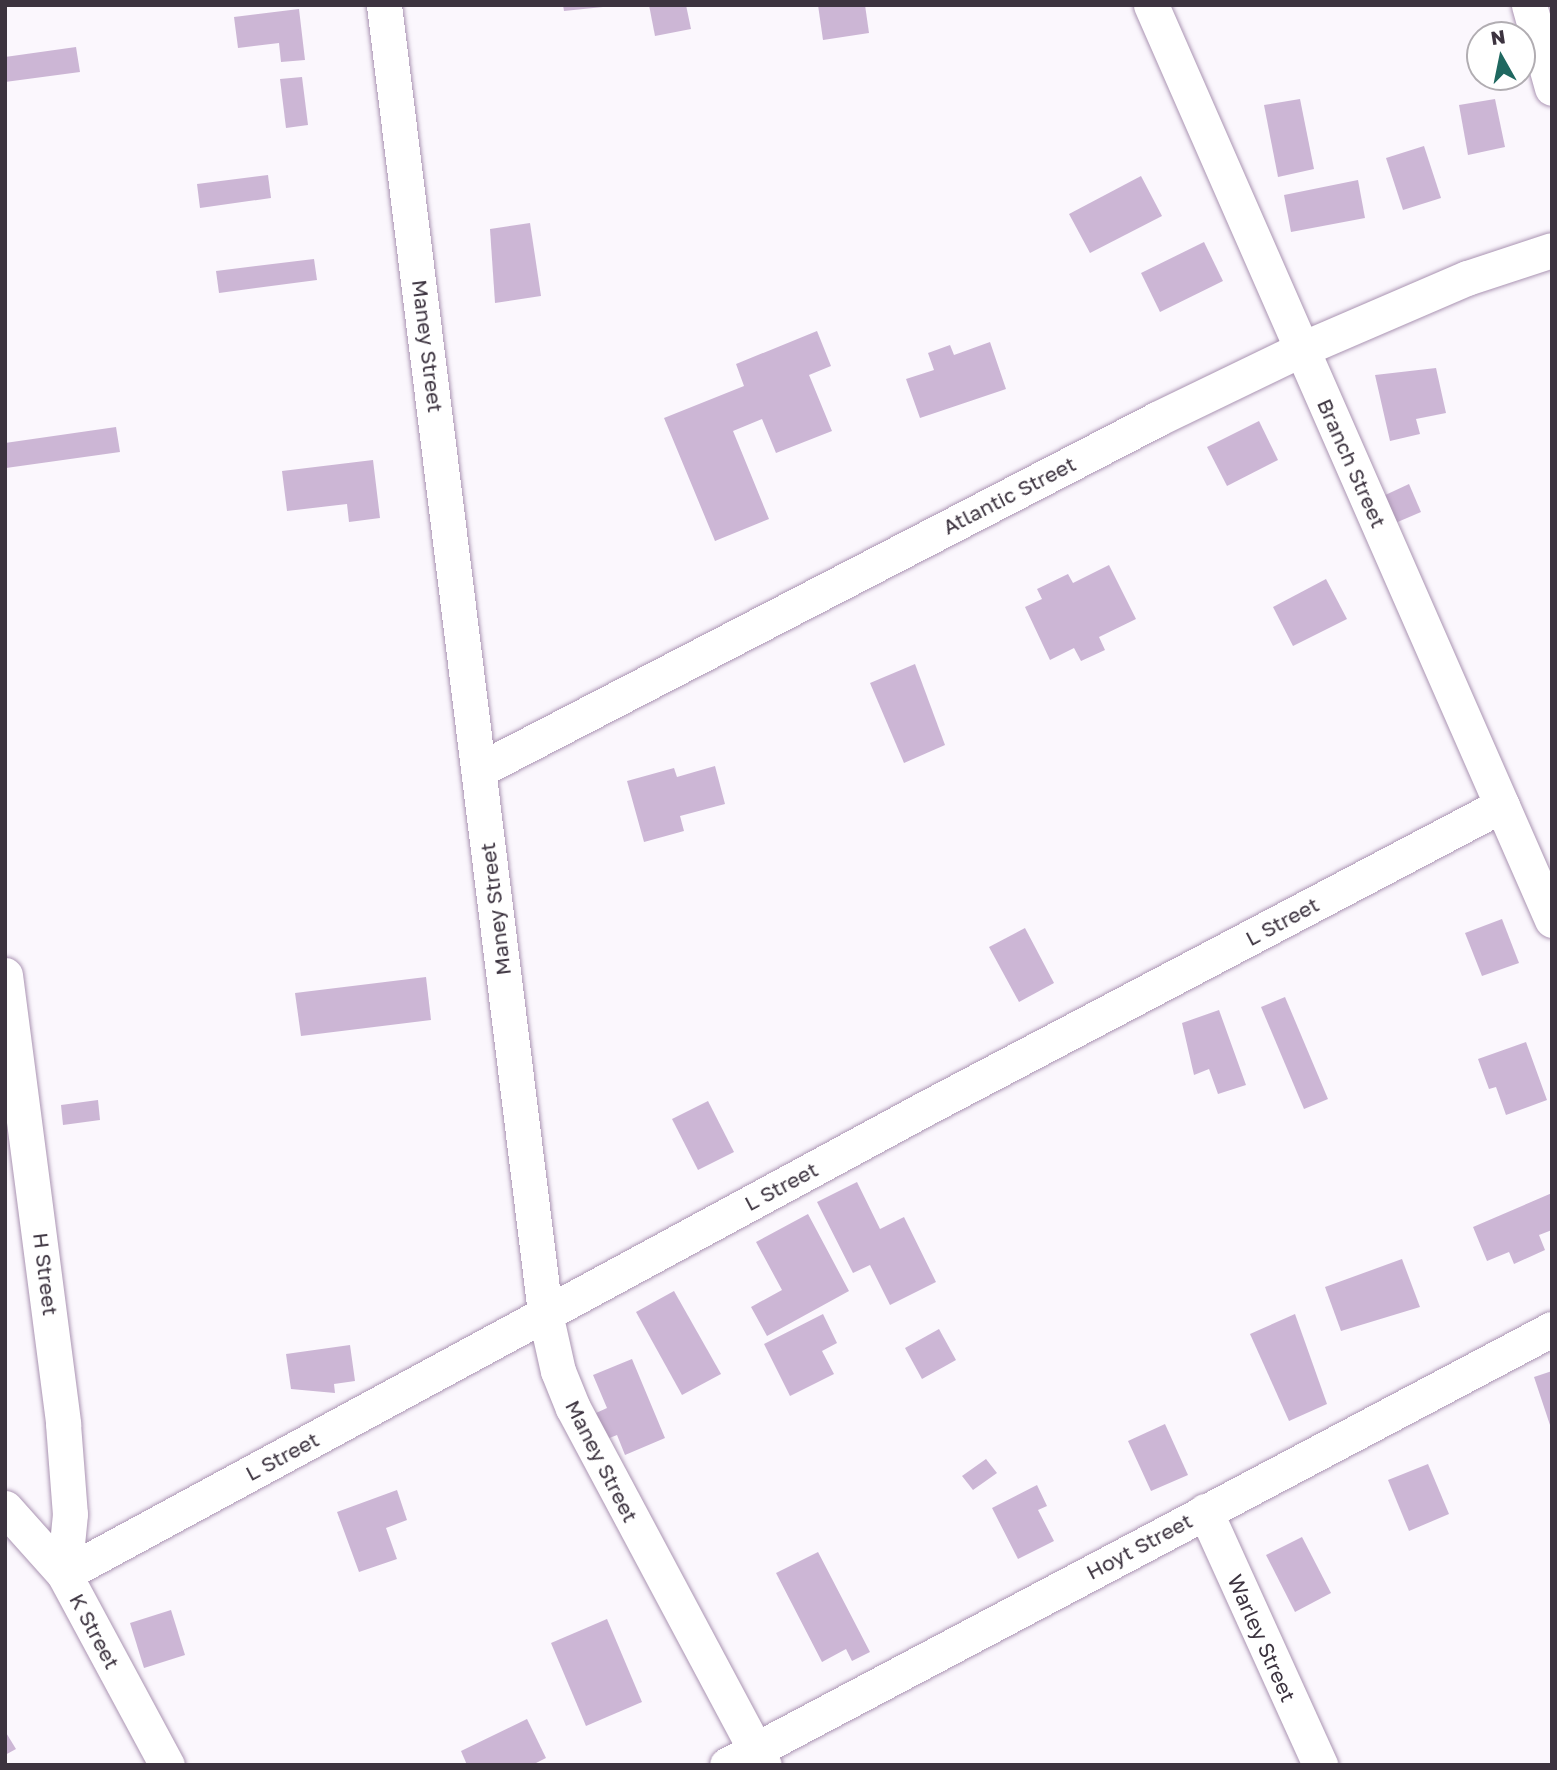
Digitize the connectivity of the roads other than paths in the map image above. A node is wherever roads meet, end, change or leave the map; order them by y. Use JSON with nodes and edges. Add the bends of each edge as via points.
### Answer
{"nodes":[{"id":1,"x":384,"y":5,"type":"edge"},
{"id":2,"x":1152,"y":5,"type":"edge"},
{"id":3,"x":1529,"y":5,"type":"edge"},
{"id":4,"x":1552,"y":88,"type":"edge"},
{"id":5,"x":1552,"y":250,"type":"edge"},
{"id":6,"x":1302,"y":348,"type":"junction"},
{"id":7,"x":479,"y":770,"type":"junction"},
{"id":8,"x":1502,"y":805,"type":"junction"},
{"id":9,"x":1552,"y":920,"type":"edge"},
{"id":10,"x":5,"y":975,"type":"edge"},
{"id":11,"x":545,"y":1313,"type":"junction"},
{"id":12,"x":1552,"y":1329,"type":"edge"},
{"id":13,"x":5,"y":1508,"type":"edge"},
{"id":14,"x":1205,"y":1511,"type":"junction"},
{"id":15,"x":64,"y":1574,"type":"junction"},
{"id":16,"x":749,"y":1760,"type":"edge"},
{"id":17,"x":167,"y":1765,"type":"edge"},
{"id":18,"x":1320,"y":1765,"type":"edge"}],
"edges":[{"from":1,"to":7,"type":"street","name":"Maney Street"},
{"from":2,"to":6,"type":"street","name":"Branch Street"},
{"from":3,"to":4,"type":"street"},
{"from":5,"to":6,"type":"street","name":"Atlantic Street","via":[[1467,278]]},
{"from":6,"to":7,"type":"street","name":"Atlantic Street","via":[[1144,425]]},
{"from":6,"to":8,"type":"street","name":"Branch Street"},
{"from":7,"to":11,"type":"street","name":"Maney Street"},
{"from":8,"to":9,"type":"street","name":"Branch Street"},
{"from":8,"to":11,"type":"street","name":"L Street"},
{"from":10,"to":15,"type":"street","name":"H Street","via":[[63,1424],[70,1514]]},
{"from":11,"to":15,"type":"street","name":"L Street"},
{"from":11,"to":16,"type":"street","name":"Maney Street","via":[[558,1371],[573,1408]]},
{"from":12,"to":14,"type":"street","name":"Hoyt Street"},
{"from":13,"to":15,"type":"street","name":"K Street"},
{"from":14,"to":16,"type":"street","name":"Hoyt Street"},
{"from":14,"to":18,"type":"street","name":"Warley Street"},
{"from":15,"to":17,"type":"street","name":"K Street"}]}
